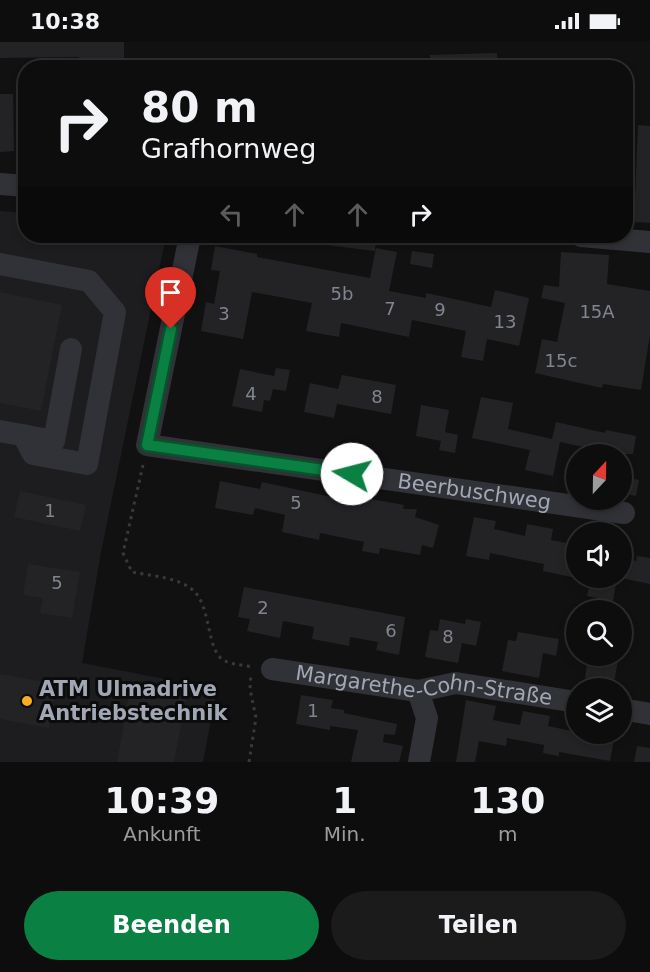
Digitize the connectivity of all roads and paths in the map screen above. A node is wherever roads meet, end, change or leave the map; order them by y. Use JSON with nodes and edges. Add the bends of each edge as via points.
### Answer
{"nodes":[{"id":1,"x":0,"y":184,"type":"edge"},
{"id":2,"x":18,"y":185,"type":"edge"},
{"id":3,"x":633,"y":241,"type":"edge"},
{"id":4,"x":650,"y":242,"type":"edge"},
{"id":5,"x":189,"y":243,"type":"edge"},
{"id":6,"x":0,"y":264,"type":"edge"},
{"id":7,"x":70,"y":349,"type":"dead end"},
{"id":8,"x":0,"y":431,"type":"edge"},
{"id":9,"x":23,"y":435,"type":"junction"},
{"id":10,"x":147,"y":445,"type":"junction"},
{"id":11,"x":624,"y":513,"type":"dead end"},
{"id":12,"x":272,"y":669,"type":"dead end"},
{"id":13,"x":418,"y":692,"type":"junction"},
{"id":14,"x":566,"y":700,"type":"edge"},
{"id":15,"x":632,"y":712,"type":"edge"},
{"id":16,"x":650,"y":714,"type":"edge"},
{"id":17,"x":249,"y":762,"type":"edge"},
{"id":18,"x":419,"y":762,"type":"edge"}],
"edges":[{"from":1,"to":2,"type":"street"},
{"from":3,"to":4,"type":"street"},
{"from":5,"to":10,"type":"street"},
{"from":6,"to":9,"type":"street","via":[[89,281],[115,312],[87,464],[33,454]]},
{"from":7,"to":9,"type":"street","via":[[54,441]]},
{"from":8,"to":9,"type":"street"},
{"from":10,"to":11,"type":"street","name":"Beerbuschweg"},
{"from":10,"to":17,"type":"path","via":[[123,553],[132,572],[178,582],[193,590],[202,603],[215,654],[226,661],[252,666],[250,689],[256,718]]},
{"from":12,"to":13,"type":"street","name":"Margarethe-Cohn-Straße"},
{"from":13,"to":14,"type":"street","name":"Margarethe-Cohn-Straße","via":[[456,683]]},
{"from":13,"to":18,"type":"street","via":[[427,718]]},
{"from":15,"to":16,"type":"street"}]}
